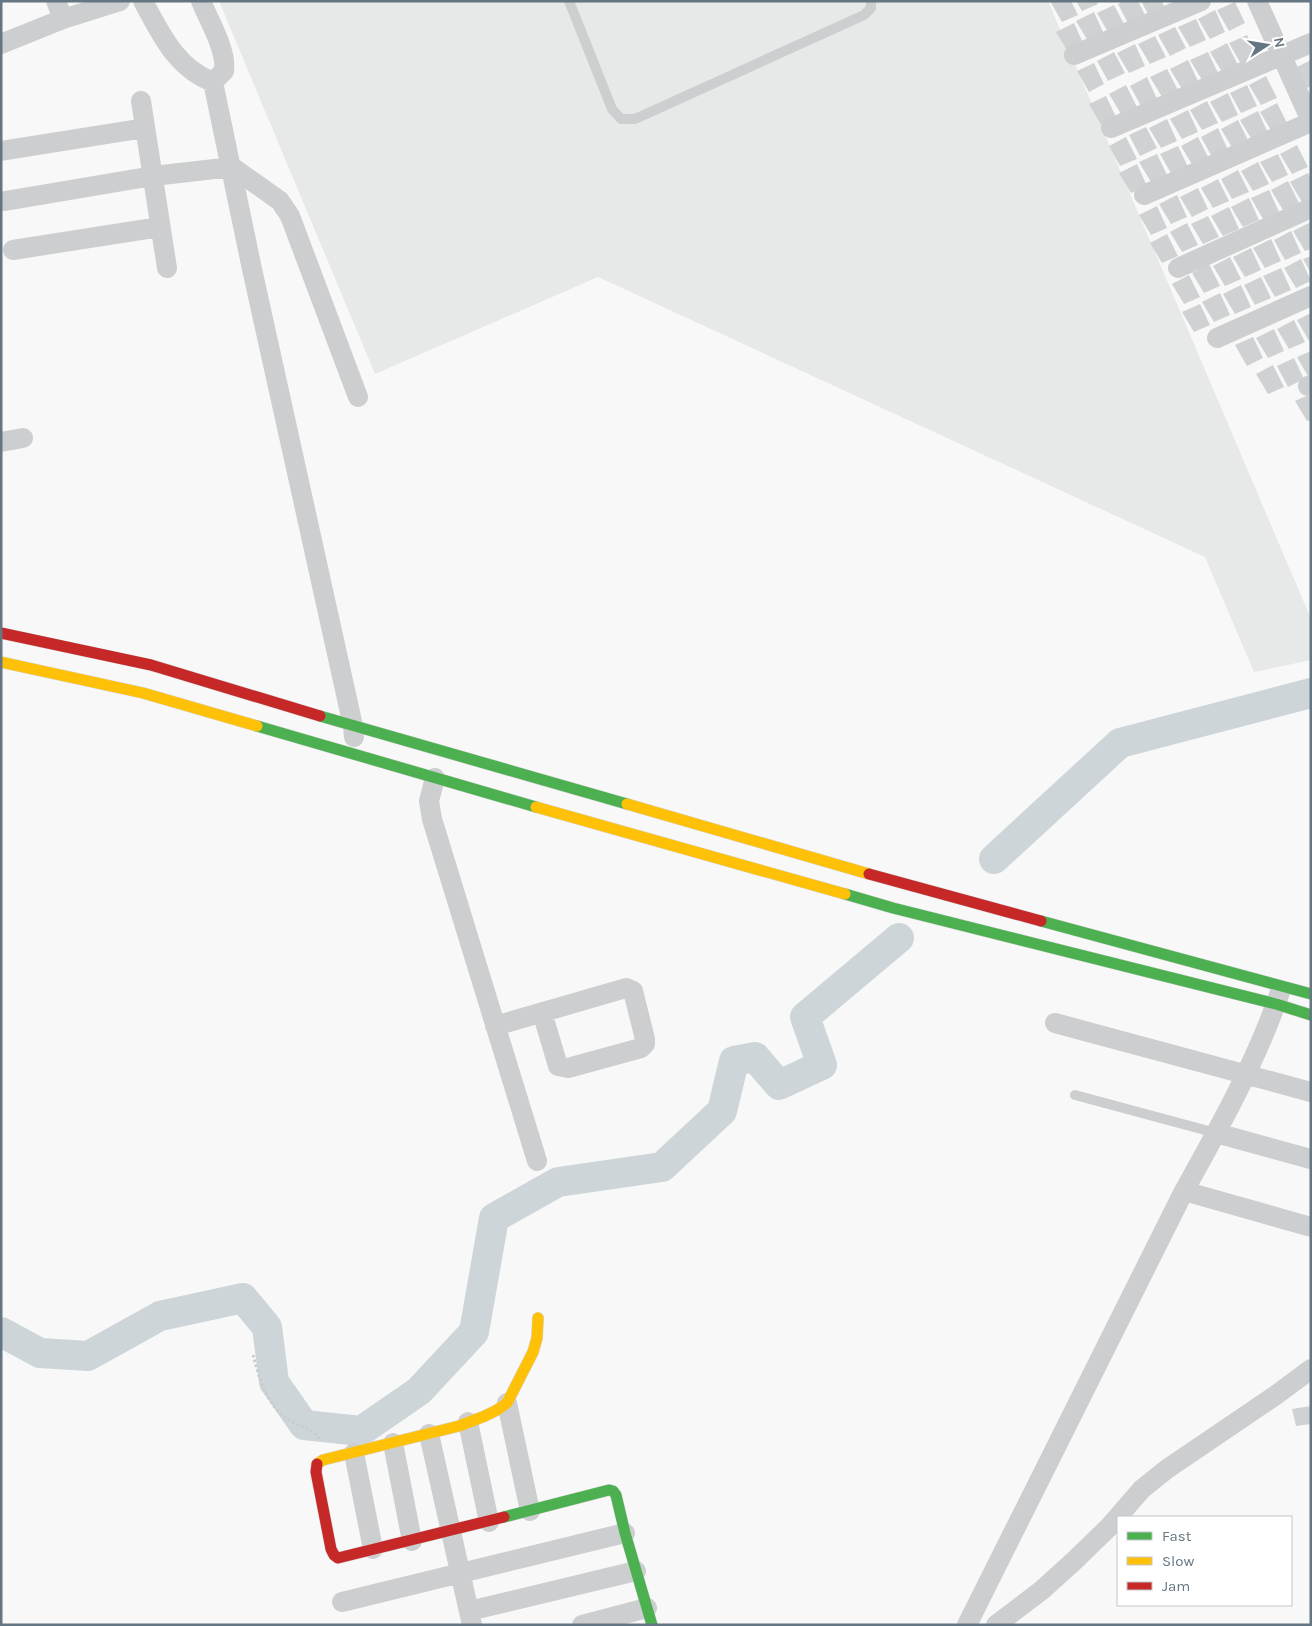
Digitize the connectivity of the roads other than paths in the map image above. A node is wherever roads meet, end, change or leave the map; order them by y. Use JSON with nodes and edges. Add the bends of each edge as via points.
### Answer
{"nodes":[{"id":1,"x":120,"y":1,"type":"edge"},
{"id":2,"x":143,"y":1,"type":"edge"},
{"id":3,"x":201,"y":1,"type":"edge"},
{"id":4,"x":569,"y":1,"type":"edge"},
{"id":5,"x":870,"y":1,"type":"edge"},
{"id":6,"x":1201,"y":1,"type":"edge"},
{"id":7,"x":1257,"y":1,"type":"edge"},
{"id":8,"x":59,"y":10,"type":"edge"},
{"id":9,"x":1311,"y":43,"type":"edge"},
{"id":10,"x":1,"y":44,"type":"edge"},
{"id":11,"x":1074,"y":55,"type":"dead end"},
{"id":12,"x":1281,"y":55,"type":"junction"},
{"id":13,"x":213,"y":82,"type":"junction"},
{"id":14,"x":141,"y":101,"type":"dead end"},
{"id":15,"x":1311,"y":122,"type":"edge"},
{"id":16,"x":145,"y":128,"type":"junction"},
{"id":17,"x":1111,"y":128,"type":"dead end"},
{"id":18,"x":1,"y":151,"type":"edge"},
{"id":19,"x":232,"y":167,"type":"junction"},
{"id":20,"x":153,"y":176,"type":"junction"},
{"id":21,"x":1144,"y":195,"type":"dead end"},
{"id":22,"x":5,"y":201,"type":"dead end"},
{"id":23,"x":1311,"y":208,"type":"edge"},
{"id":24,"x":160,"y":227,"type":"junction"},
{"id":25,"x":13,"y":250,"type":"dead end"},
{"id":26,"x":167,"y":268,"type":"dead end"},
{"id":27,"x":1178,"y":268,"type":"dead end"},
{"id":28,"x":1311,"y":296,"type":"edge"},
{"id":29,"x":1217,"y":338,"type":"dead end"},
{"id":30,"x":358,"y":398,"type":"dead end"},
{"id":31,"x":23,"y":438,"type":"dead end"},
{"id":32,"x":1,"y":442,"type":"edge"},
{"id":33,"x":1,"y":633,"type":"edge"},
{"id":34,"x":1,"y":662,"type":"edge"},
{"id":35,"x":353,"y":726,"type":"junction"},
{"id":36,"x":354,"y":755,"type":"junction"},
{"id":37,"x":436,"y":778,"type":"junction"},
{"id":38,"x":1311,"y":994,"type":"edge"},
{"id":39,"x":1279,"y":995,"type":"junction"},
{"id":40,"x":542,"y":1012,"type":"junction"},
{"id":41,"x":1311,"y":1016,"type":"edge"},
{"id":42,"x":1055,"y":1023,"type":"dead end"},
{"id":43,"x":495,"y":1026,"type":"junction"},
{"id":44,"x":1244,"y":1076,"type":"junction"},
{"id":45,"x":1311,"y":1092,"type":"edge"},
{"id":46,"x":1076,"y":1095,"type":"dead end"},
{"id":47,"x":1216,"y":1133,"type":"junction"},
{"id":48,"x":1311,"y":1158,"type":"edge"},
{"id":49,"x":537,"y":1161,"type":"dead end"},
{"id":50,"x":1184,"y":1191,"type":"junction"},
{"id":51,"x":1311,"y":1227,"type":"edge"},
{"id":52,"x":538,"y":1318,"type":"dead end"},
{"id":53,"x":1311,"y":1369,"type":"edge"},
{"id":54,"x":507,"y":1403,"type":"junction"},
{"id":55,"x":468,"y":1422,"type":"junction"},
{"id":56,"x":429,"y":1434,"type":"junction"},
{"id":57,"x":394,"y":1442,"type":"junction"},
{"id":58,"x":354,"y":1453,"type":"junction"},
{"id":59,"x":530,"y":1511,"type":"junction"},
{"id":60,"x":1119,"y":1516,"type":"edge"},
{"id":61,"x":1117,"y":1519,"type":"edge"},
{"id":62,"x":489,"y":1522,"type":"junction"},
{"id":63,"x":451,"y":1531,"type":"junction"},
{"id":64,"x":625,"y":1533,"type":"junction"},
{"id":65,"x":412,"y":1540,"type":"junction"},
{"id":66,"x":373,"y":1550,"type":"junction"},
{"id":67,"x":636,"y":1571,"type":"junction"},
{"id":68,"x":461,"y":1574,"type":"junction"},
{"id":69,"x":342,"y":1602,"type":"dead end"},
{"id":70,"x":650,"y":1616,"type":"edge"},
{"id":71,"x":470,"y":1618,"type":"edge"},
{"id":72,"x":582,"y":1625,"type":"edge"},
{"id":73,"x":967,"y":1625,"type":"edge"},
{"id":74,"x":996,"y":1625,"type":"edge"}],
"edges":[{"from":1,"to":8,"type":"street"},
{"from":2,"to":13,"type":"street","via":[[168,47],[179,60]]},
{"from":3,"to":13,"type":"street","via":[[225,64],[224,72]]},
{"from":4,"to":5,"type":"lane","via":[[612,109],[621,119],[634,119],[864,15],[871,8]]},
{"from":6,"to":11,"type":"street"},
{"from":7,"to":12,"type":"street"},
{"from":8,"to":10,"type":"street"},
{"from":9,"to":12,"type":"street"},
{"from":12,"to":15,"type":"street"},
{"from":12,"to":17,"type":"street"},
{"from":13,"to":19,"type":"street"},
{"from":14,"to":16,"type":"street"},
{"from":15,"to":21,"type":"street"},
{"from":16,"to":18,"type":"street"},
{"from":16,"to":20,"type":"street"},
{"from":19,"to":20,"type":"street"},
{"from":19,"to":30,"type":"street","via":[[280,201],[290,216]]},
{"from":19,"to":35,"type":"street"},
{"from":20,"to":22,"type":"street"},
{"from":20,"to":24,"type":"street"},
{"from":23,"to":27,"type":"street"},
{"from":24,"to":25,"type":"street"},
{"from":24,"to":26,"type":"street"},
{"from":28,"to":29,"type":"street"},
{"from":31,"to":32,"type":"street"},
{"from":33,"to":35,"type":"main road","via":[[151,665]]},
{"from":34,"to":36,"type":"main road","via":[[143,693]]},
{"from":35,"to":36,"type":"street"},
{"from":35,"to":39,"type":"main road"},
{"from":36,"to":37,"type":"main road"},
{"from":37,"to":39,"type":"main road","via":[[894,908]]},
{"from":37,"to":43,"type":"street","via":[[429,801],[430,810]]},
{"from":38,"to":39,"type":"main road"},
{"from":39,"to":41,"type":"main road"},
{"from":39,"to":44,"type":"street"},
{"from":40,"to":40,"type":"street","via":[[630,989],[645,1044],[642,1048],[563,1068],[558,1066]]},
{"from":40,"to":43,"type":"street"},
{"from":42,"to":44,"type":"street"},
{"from":43,"to":49,"type":"street"},
{"from":44,"to":45,"type":"street"},
{"from":44,"to":47,"type":"street"},
{"from":46,"to":47,"type":"lane"},
{"from":47,"to":48,"type":"street"},
{"from":47,"to":50,"type":"street"},
{"from":50,"to":51,"type":"street"},
{"from":50,"to":73,"type":"street"},
{"from":52,"to":54,"type":"main road","via":[[533,1352]]},
{"from":53,"to":60,"type":"street","via":[[1167,1469],[1142,1489]]},
{"from":54,"to":55,"type":"main road","via":[[491,1414]]},
{"from":54,"to":59,"type":"street"},
{"from":55,"to":56,"type":"main road"},
{"from":55,"to":62,"type":"street"},
{"from":56,"to":57,"type":"main road"},
{"from":56,"to":63,"type":"street"},
{"from":57,"to":58,"type":"main road"},
{"from":57,"to":65,"type":"street"},
{"from":58,"to":66,"type":"street"},
{"from":58,"to":66,"type":"main road","via":[[317,1464],[331,1549],[338,1558]]},
{"from":59,"to":62,"type":"main road"},
{"from":59,"to":64,"type":"main road","via":[[609,1490],[616,1495]]},
{"from":61,"to":74,"type":"street","via":[[1042,1590]]},
{"from":62,"to":63,"type":"main road"},
{"from":63,"to":65,"type":"main road"},
{"from":63,"to":68,"type":"street"},
{"from":64,"to":67,"type":"main road"},
{"from":64,"to":68,"type":"street"},
{"from":65,"to":66,"type":"main road"},
{"from":67,"to":70,"type":"main road"},
{"from":67,"to":71,"type":"street"},
{"from":68,"to":69,"type":"street"},
{"from":68,"to":71,"type":"street"},
{"from":70,"to":72,"type":"street"}]}
